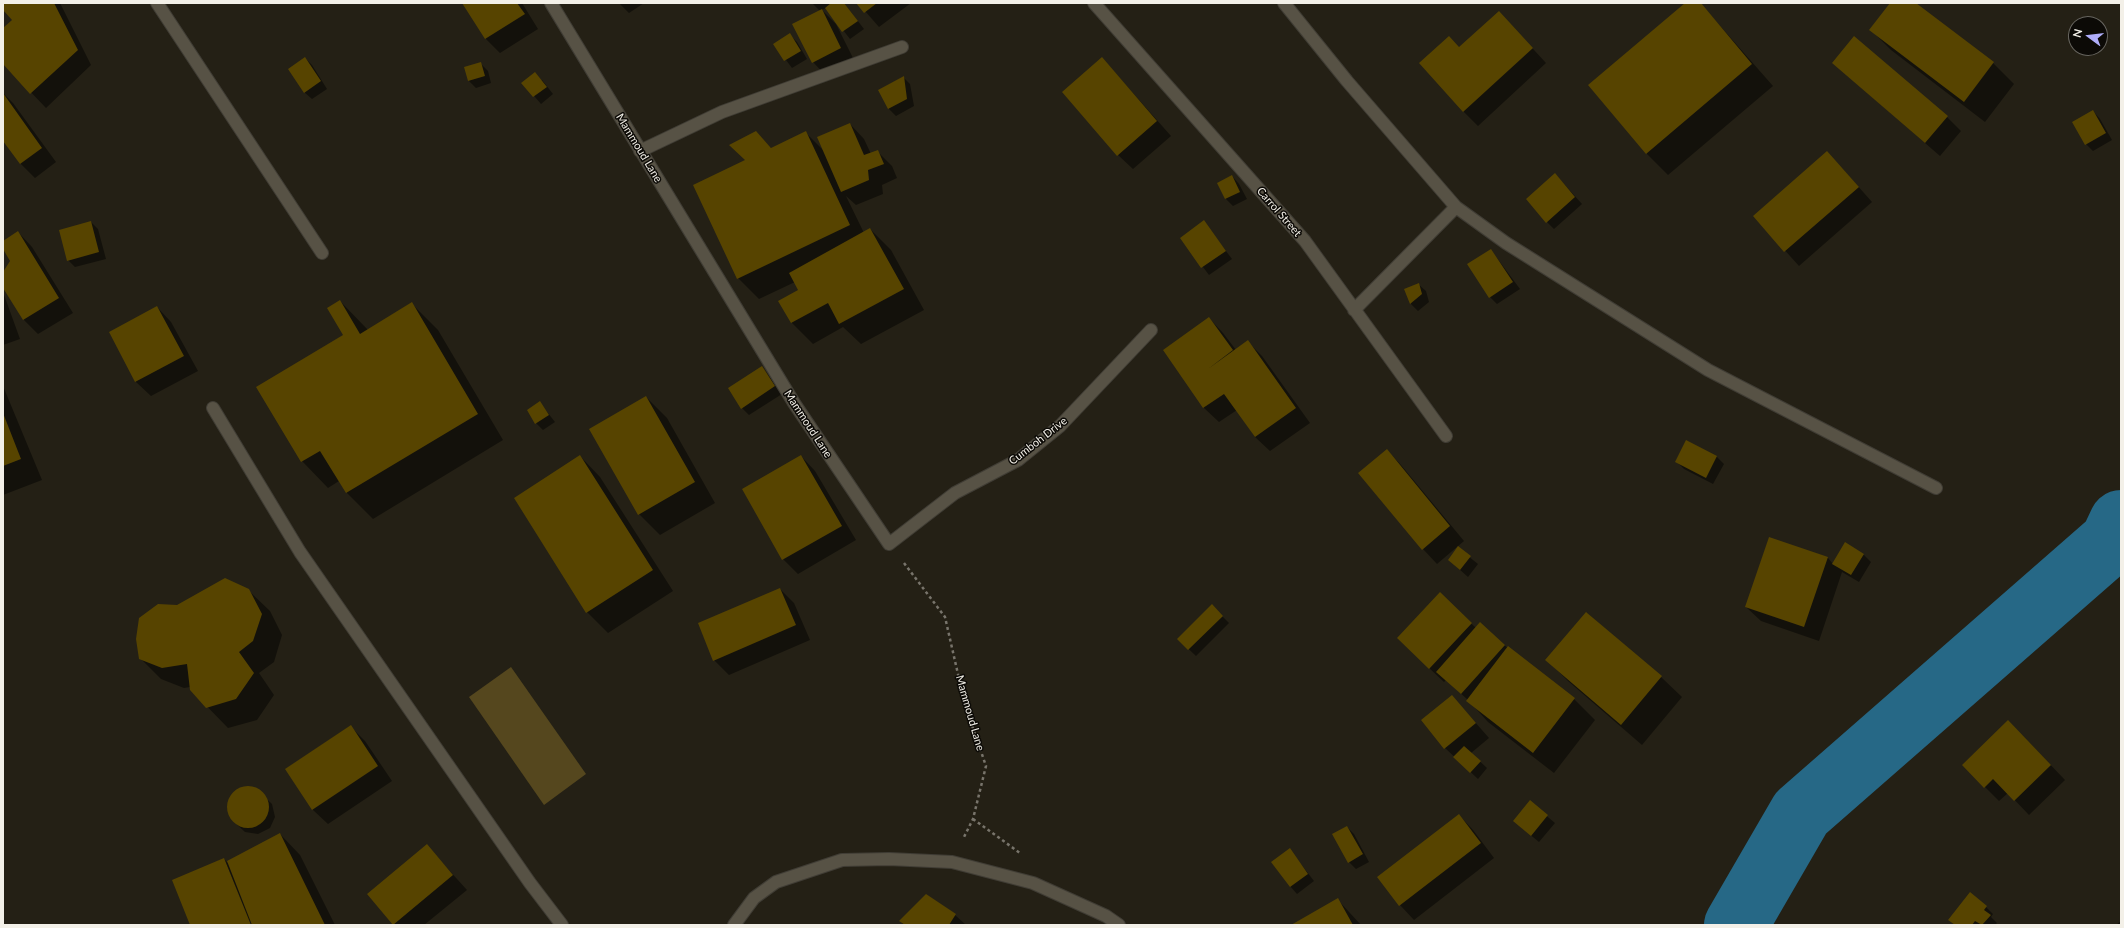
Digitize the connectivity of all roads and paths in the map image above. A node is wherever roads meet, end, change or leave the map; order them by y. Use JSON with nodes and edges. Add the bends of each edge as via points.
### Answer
{"nodes":[{"id":1,"x":157,"y":3,"type":"edge"},
{"id":2,"x":551,"y":3,"type":"edge"},
{"id":3,"x":1094,"y":3,"type":"edge"},
{"id":4,"x":1284,"y":3,"type":"edge"},
{"id":5,"x":902,"y":47,"type":"dead end"},
{"id":6,"x":640,"y":151,"type":"junction"},
{"id":7,"x":1456,"y":208,"type":"junction"},
{"id":8,"x":322,"y":253,"type":"dead end"},
{"id":9,"x":1354,"y":310,"type":"junction"},
{"id":10,"x":1151,"y":330,"type":"dead end"},
{"id":11,"x":212,"y":408,"type":"dead end"},
{"id":12,"x":1446,"y":436,"type":"dead end"},
{"id":13,"x":1936,"y":488,"type":"dead end"},
{"id":14,"x":889,"y":544,"type":"junction"},
{"id":15,"x":952,"y":862,"type":"junction"},
{"id":16,"x":562,"y":925,"type":"edge"},
{"id":17,"x":734,"y":925,"type":"edge"},
{"id":18,"x":1119,"y":925,"type":"edge"}],
"edges":[{"from":1,"to":8,"type":"street"},
{"from":2,"to":6,"type":"street","name":"Mammoud Lane"},
{"from":3,"to":9,"type":"street","name":"Carrol Street","via":[[1305,241]]},
{"from":4,"to":7,"type":"street","via":[[1347,82]]},
{"from":5,"to":6,"type":"street","via":[[722,112]]},
{"from":6,"to":14,"type":"street","name":"Mammoud Lane","via":[[794,403]]},
{"from":7,"to":9,"type":"street"},
{"from":7,"to":13,"type":"street","via":[[1506,243],[1708,370]]},
{"from":9,"to":12,"type":"street","name":"Carrol Street"},
{"from":10,"to":14,"type":"street","name":"Cumboh Drive","via":[[1054,431],[1018,460],[955,493]]},
{"from":11,"to":16,"type":"street","via":[[300,552],[530,883]]},
{"from":14,"to":15,"type":"path","name":"Mammoud Lane","via":[[945,617],[965,704],[986,766],[973,819]]},
{"from":15,"to":17,"type":"street","via":[[842,860],[776,882],[754,898]]},
{"from":15,"to":18,"type":"street","via":[[1033,883],[1106,916]]}]}
